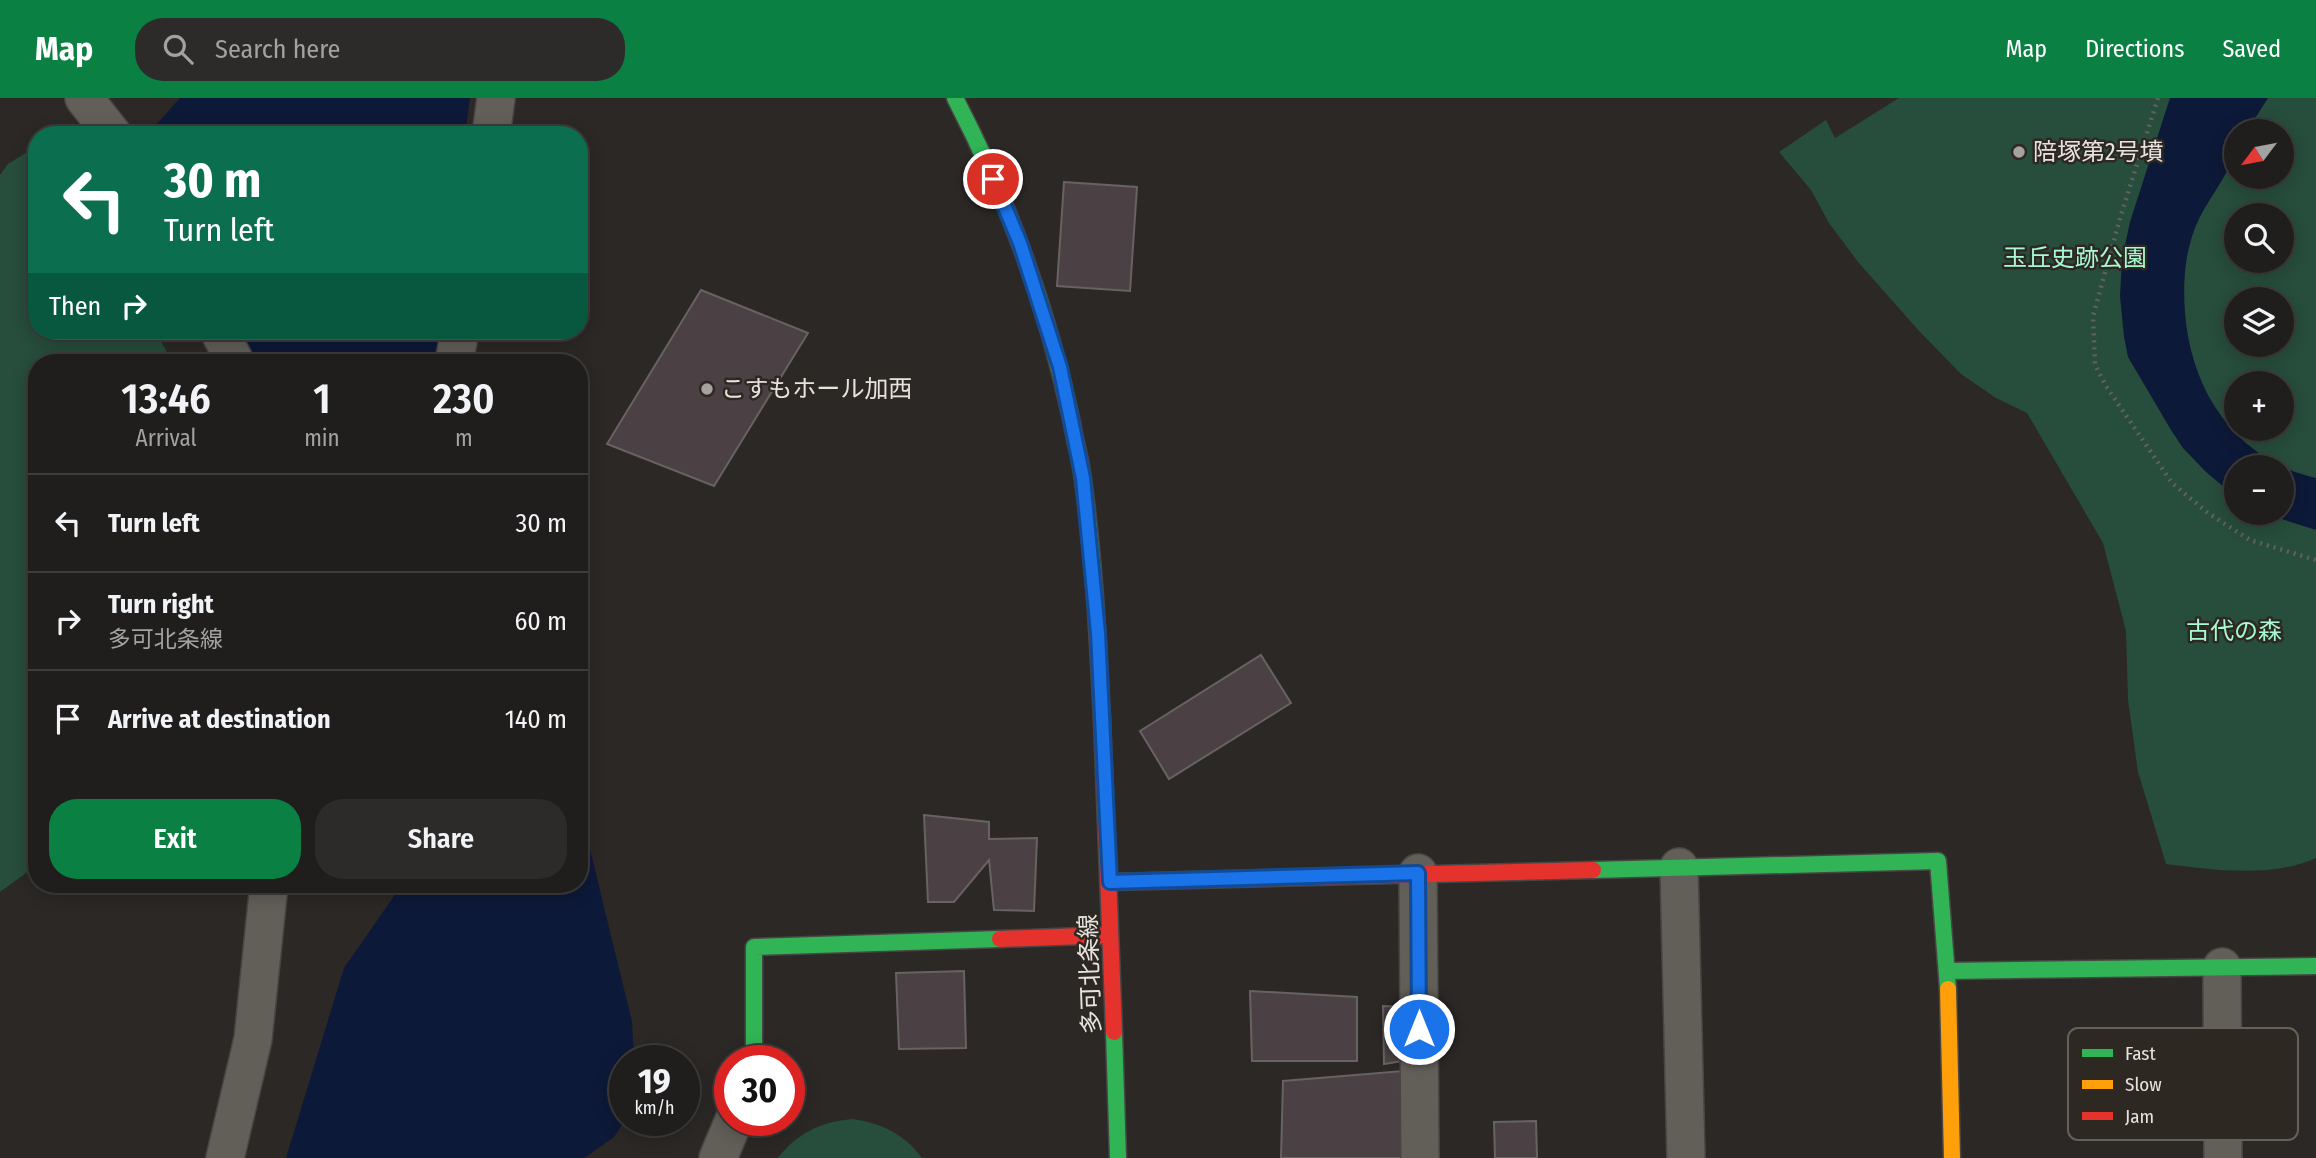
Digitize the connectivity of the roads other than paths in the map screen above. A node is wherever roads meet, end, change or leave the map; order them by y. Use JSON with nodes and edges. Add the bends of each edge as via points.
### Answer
{"nodes":[{"id":1,"x":84,"y":98,"type":"edge"},
{"id":2,"x":496,"y":98,"type":"edge"},
{"id":3,"x":956,"y":98,"type":"edge"},
{"id":4,"x":106,"y":126,"type":"edge"},
{"id":5,"x":492,"y":126,"type":"edge"},
{"id":6,"x":1679,"y":867,"type":"junction"},
{"id":7,"x":1418,"y":873,"type":"junction"},
{"id":8,"x":1110,"y":882,"type":"junction"},
{"id":9,"x":268,"y":893,"type":"edge"},
{"id":10,"x":1110,"y":935,"type":"junction"},
{"id":11,"x":2316,"y":966,"type":"edge"},
{"id":12,"x":2222,"y":967,"type":"junction"},
{"id":13,"x":1948,"y":971,"type":"junction"},
{"id":14,"x":2222,"y":1028,"type":"edge"},
{"id":15,"x":754,"y":1045,"type":"edge"},
{"id":16,"x":727,"y":1136,"type":"edge"},
{"id":17,"x":2223,"y":1140,"type":"edge"},
{"id":18,"x":225,"y":1158,"type":"edge"},
{"id":19,"x":718,"y":1158,"type":"edge"},
{"id":20,"x":1118,"y":1158,"type":"edge"},
{"id":21,"x":1420,"y":1158,"type":"edge"},
{"id":22,"x":1686,"y":1158,"type":"edge"},
{"id":23,"x":1952,"y":1158,"type":"edge"},
{"id":24,"x":2223,"y":1158,"type":"edge"}],
"edges":[{"from":1,"to":4,"type":"street"},
{"from":2,"to":5,"type":"street"},
{"from":3,"to":8,"type":"street","name":"多可北条線","via":[[1020,243],[1060,367],[1083,478],[1098,633]]},
{"from":6,"to":7,"type":"street"},
{"from":6,"to":13,"type":"street","via":[[1938,861]]},
{"from":6,"to":22,"type":"street"},
{"from":7,"to":8,"type":"street"},
{"from":7,"to":21,"type":"street"},
{"from":8,"to":10,"type":"street","name":"多可北条線"},
{"from":9,"to":18,"type":"street","via":[[253,1039]]},
{"from":10,"to":15,"type":"street","via":[[754,947]]},
{"from":10,"to":20,"type":"street","name":"多可北条線"},
{"from":11,"to":12,"type":"street"},
{"from":12,"to":13,"type":"street"},
{"from":12,"to":14,"type":"street"},
{"from":13,"to":23,"type":"street"},
{"from":16,"to":19,"type":"street"},
{"from":17,"to":24,"type":"street"}]}
